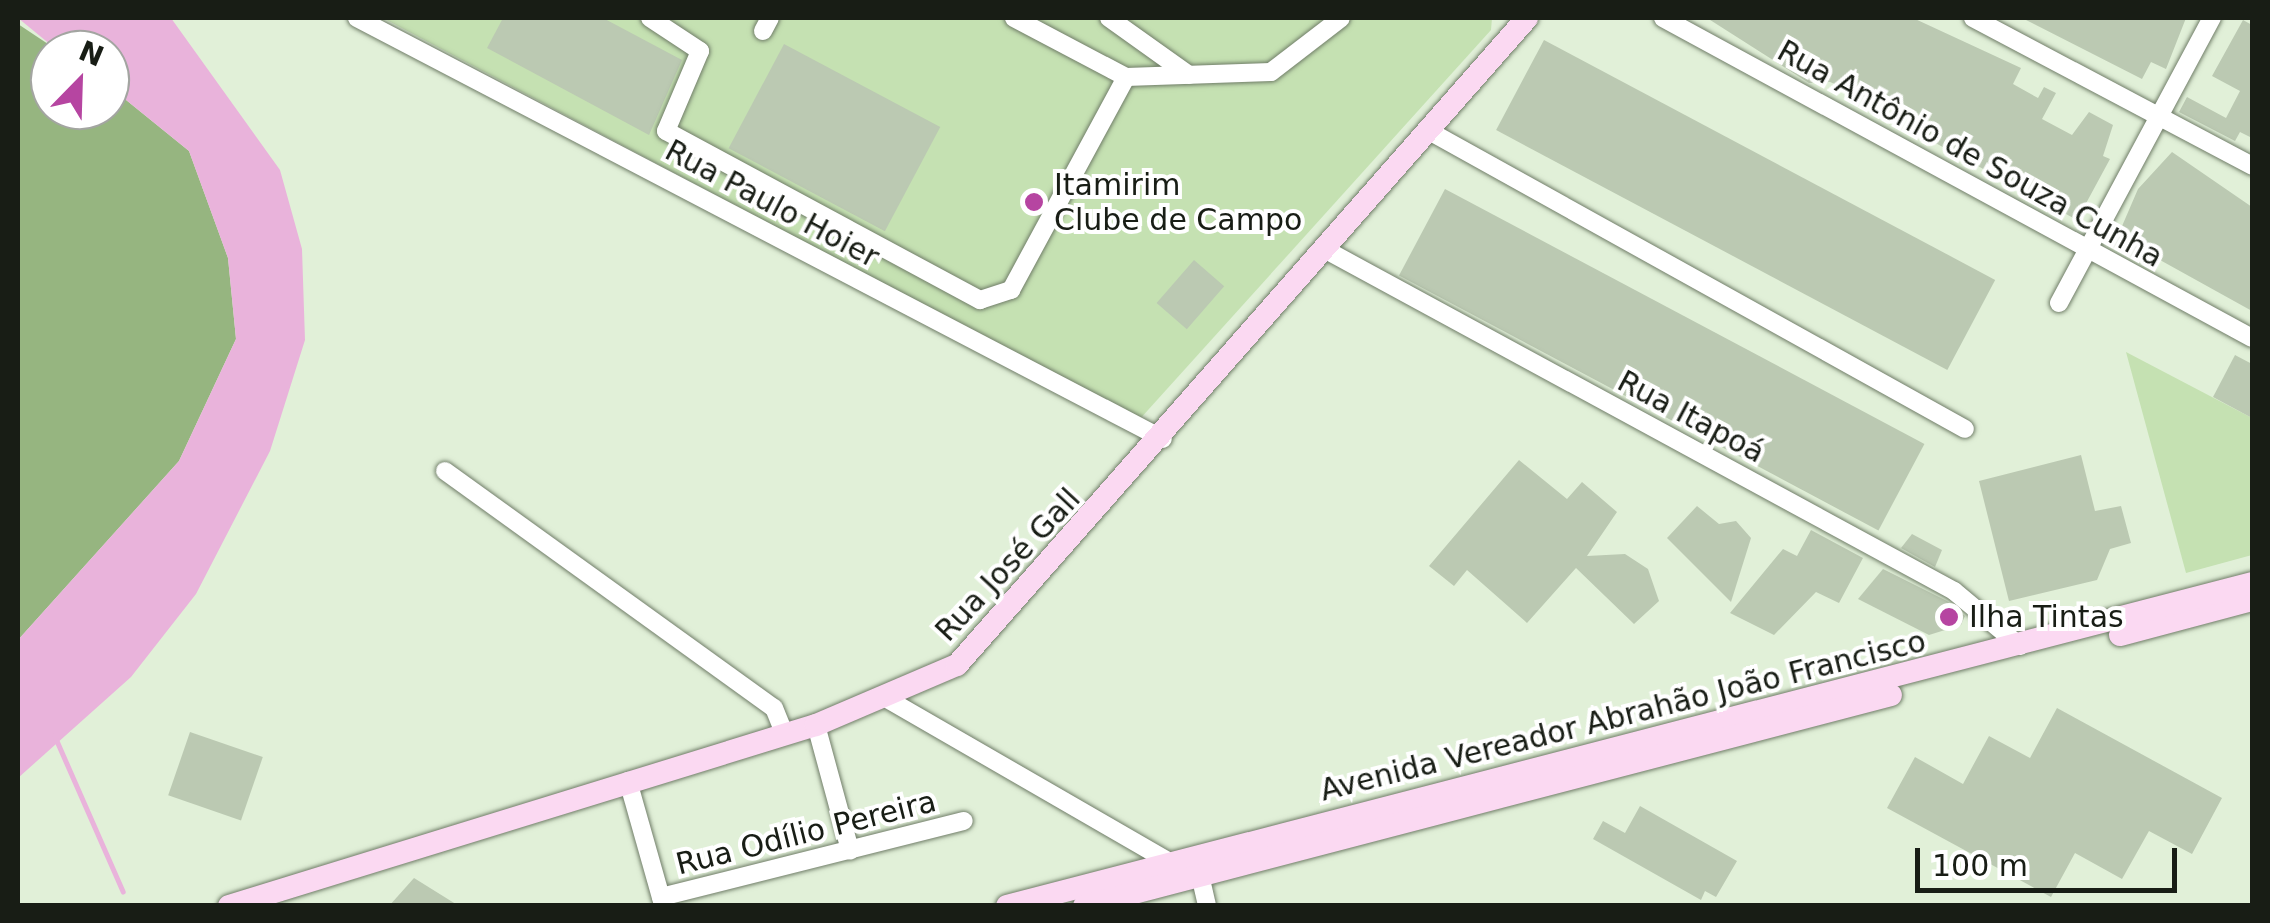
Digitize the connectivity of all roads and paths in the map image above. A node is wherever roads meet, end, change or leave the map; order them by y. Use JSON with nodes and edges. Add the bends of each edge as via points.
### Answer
{"nodes":[{"id":1,"x":357,"y":18,"type":"edge"},
{"id":2,"x":650,"y":18,"type":"edge"},
{"id":3,"x":1014,"y":18,"type":"edge"},
{"id":4,"x":1109,"y":18,"type":"edge"},
{"id":5,"x":1341,"y":18,"type":"edge"},
{"id":6,"x":1663,"y":18,"type":"edge"},
{"id":7,"x":1973,"y":18,"type":"edge"},
{"id":8,"x":2212,"y":18,"type":"edge"},
{"id":9,"x":1517,"y":22,"type":"edge"},
{"id":10,"x":1189,"y":74,"type":"junction"},
{"id":11,"x":1126,"y":78,"type":"junction"},
{"id":12,"x":2159,"y":117,"type":"junction"},
{"id":13,"x":1429,"y":132,"type":"junction"},
{"id":14,"x":2252,"y":166,"type":"edge"},
{"id":15,"x":1326,"y":250,"type":"junction"},
{"id":16,"x":2088,"y":251,"type":"junction"},
{"id":17,"x":2060,"y":303,"type":"dead end"},
{"id":18,"x":2252,"y":338,"type":"edge"},
{"id":19,"x":1966,"y":429,"type":"dead end"},
{"id":20,"x":1163,"y":439,"type":"junction"},
{"id":21,"x":445,"y":471,"type":"dead end"},
{"id":22,"x":2252,"y":583,"type":"edge"},
{"id":23,"x":2252,"y":600,"type":"edge"},
{"id":24,"x":2020,"y":646,"type":"junction"},
{"id":25,"x":889,"y":700,"type":"junction"},
{"id":26,"x":816,"y":725,"type":"junction"},
{"id":27,"x":785,"y":734,"type":"junction"},
{"id":28,"x":628,"y":781,"type":"junction"},
{"id":29,"x":964,"y":822,"type":"dead end"},
{"id":30,"x":850,"y":850,"type":"junction"},
{"id":31,"x":1171,"y":863,"type":"junction"},
{"id":32,"x":1200,"y":875,"type":"junction"},
{"id":33,"x":662,"y":901,"type":"edge"},
{"id":34,"x":229,"y":906,"type":"edge"},
{"id":35,"x":1008,"y":906,"type":"edge"},
{"id":36,"x":1084,"y":906,"type":"edge"},
{"id":37,"x":1207,"y":906,"type":"edge"}],
"edges":[{"from":1,"to":20,"type":"street","name":"Rua Paulo Hoier"},
{"from":2,"to":11,"type":"street","via":[[700,51],[666,132],[980,300],[1011,290]]},
{"from":3,"to":11,"type":"street"},
{"from":4,"to":10,"type":"street"},
{"from":5,"to":10,"type":"street","via":[[1271,72]]},
{"from":6,"to":16,"type":"street","name":"Rua Antônio de Souza Cunha"},
{"from":7,"to":12,"type":"street"},
{"from":8,"to":12,"type":"street"},
{"from":9,"to":13,"type":"main road","name":"Rua José Gall"},
{"from":10,"to":11,"type":"street"},
{"from":12,"to":14,"type":"street"},
{"from":12,"to":16,"type":"street"},
{"from":13,"to":15,"type":"main road","name":"Rua José Gall"},
{"from":13,"to":19,"type":"street"},
{"from":15,"to":20,"type":"main road","name":"Rua José Gall"},
{"from":15,"to":24,"type":"street","name":"Rua Itapoá","via":[[1954,591]]},
{"from":16,"to":17,"type":"street"},
{"from":16,"to":18,"type":"street","name":"Rua Antônio de Souza Cunha"},
{"from":20,"to":25,"type":"main road","name":"Rua José Gall","via":[[985,642]]},
{"from":21,"to":27,"type":"street","via":[[774,708]]},
{"from":22,"to":24,"type":"main road","name":"Avenida Vereador Abrahão João Francisco"},
{"from":23,"to":32,"type":"main road","name":"Avenida Vereador Abrahão João Francisco"},
{"from":24,"to":31,"type":"main road","name":"Avenida Vereador Abrahão João Francisco"},
{"from":25,"to":26,"type":"main road","name":"Rua José Gall"},
{"from":25,"to":31,"type":"street"},
{"from":26,"to":27,"type":"main road","name":"Rua José Gall"},
{"from":26,"to":30,"type":"street"},
{"from":27,"to":28,"type":"main road","name":"Rua José Gall"},
{"from":28,"to":33,"type":"street"},
{"from":28,"to":34,"type":"main road","name":"Rua José Gall"},
{"from":29,"to":30,"type":"street","name":"Rua Odílio Pereira"},
{"from":30,"to":33,"type":"street","name":"Rua Odílio Pereira"},
{"from":31,"to":35,"type":"main road","name":"Avenida Vereador Abrahão João Francisco"},
{"from":32,"to":36,"type":"main road","name":"Avenida Vereador Abrahão João Francisco"},
{"from":32,"to":37,"type":"street"}]}
